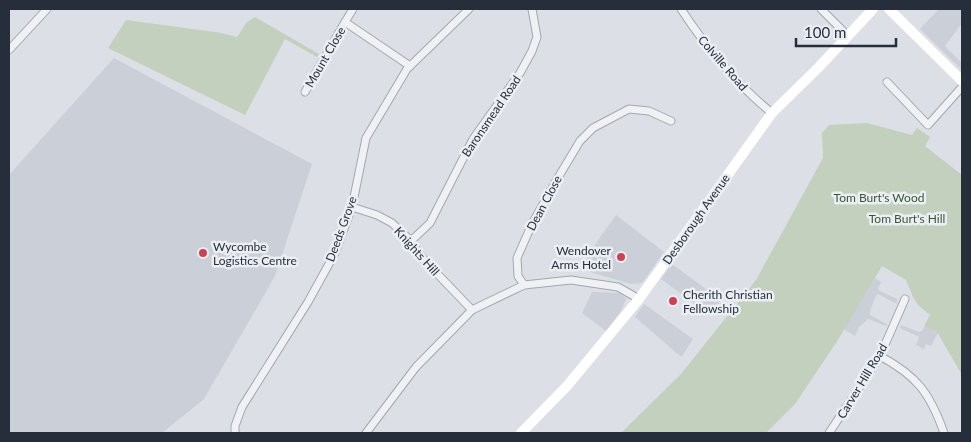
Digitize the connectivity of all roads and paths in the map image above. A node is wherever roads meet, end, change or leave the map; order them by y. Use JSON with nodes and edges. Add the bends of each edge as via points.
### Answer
{"nodes":[{"id":1,"x":47,"y":9,"type":"edge"},
{"id":2,"x":353,"y":9,"type":"edge"},
{"id":3,"x":469,"y":9,"type":"edge"},
{"id":4,"x":532,"y":9,"type":"edge"},
{"id":5,"x":681,"y":9,"type":"edge"},
{"id":6,"x":820,"y":9,"type":"edge"},
{"id":7,"x":873,"y":9,"type":"edge"},
{"id":8,"x":889,"y":9,"type":"edge"},
{"id":9,"x":345,"y":22,"type":"junction"},
{"id":10,"x":848,"y":36,"type":"junction"},
{"id":11,"x":9,"y":50,"type":"edge"},
{"id":12,"x":410,"y":66,"type":"junction"},
{"id":13,"x":962,"y":81,"type":"edge"},
{"id":14,"x":887,"y":82,"type":"dead end"},
{"id":15,"x":962,"y":87,"type":"edge"},
{"id":16,"x":305,"y":92,"type":"dead end"},
{"id":17,"x":772,"y":113,"type":"junction"},
{"id":18,"x":671,"y":121,"type":"dead end"},
{"id":19,"x":352,"y":207,"type":"junction"},
{"id":20,"x":411,"y":241,"type":"junction"},
{"id":21,"x":524,"y":286,"type":"junction"},
{"id":22,"x":639,"y":299,"type":"junction"},
{"id":23,"x":905,"y":300,"type":"dead end"},
{"id":24,"x":472,"y":310,"type":"junction"},
{"id":25,"x":880,"y":356,"type":"junction"},
{"id":26,"x":235,"y":433,"type":"edge"},
{"id":27,"x":366,"y":433,"type":"edge"},
{"id":28,"x":521,"y":433,"type":"edge"},
{"id":29,"x":829,"y":433,"type":"edge"},
{"id":30,"x":944,"y":433,"type":"edge"}],
"edges":[{"from":1,"to":11,"type":"street"},
{"from":2,"to":9,"type":"street","name":"Mount Close"},
{"from":3,"to":12,"type":"street","name":"Deeds Grove"},
{"from":4,"to":20,"type":"street","name":"Baronsmead Road","via":[[536,37],[532,51],[473,139],[430,223]]},
{"from":5,"to":17,"type":"street","name":"Colville Road","via":[[727,69]]},
{"from":6,"to":10,"type":"street"},
{"from":7,"to":10,"type":"street","name":"Desborough Avenue"},
{"from":8,"to":13,"type":"street"},
{"from":9,"to":12,"type":"street","name":"Mount Close"},
{"from":9,"to":16,"type":"street","name":"Mount Close"},
{"from":10,"to":17,"type":"street","name":"Desborough Avenue"},
{"from":12,"to":19,"type":"street","name":"Deeds Grove","via":[[366,138]]},
{"from":14,"to":15,"type":"street","via":[[928,125]]},
{"from":17,"to":22,"type":"street","name":"Desborough Avenue"},
{"from":18,"to":21,"type":"street","name":"Dean Close","via":[[649,111],[629,110],[593,128],[580,140],[532,224],[517,258],[518,276]]},
{"from":19,"to":20,"type":"street","name":"Knights Hill","via":[[392,223]]},
{"from":19,"to":26,"type":"street","name":"Deeds Grove","via":[[335,253],[242,407]]},
{"from":20,"to":24,"type":"street","name":"Knights Hill","via":[[425,261]]},
{"from":21,"to":22,"type":"street","via":[[571,280],[618,287]]},
{"from":21,"to":24,"type":"street"},
{"from":22,"to":28,"type":"street","name":"Desborough Avenue","via":[[566,386]]},
{"from":23,"to":25,"type":"street","name":"Carver Hill Road"},
{"from":24,"to":27,"type":"street","via":[[416,367]]},
{"from":25,"to":29,"type":"street","name":"Carver Hill Road"},
{"from":25,"to":30,"type":"street","via":[[899,366],[916,381],[930,399]]}]}
